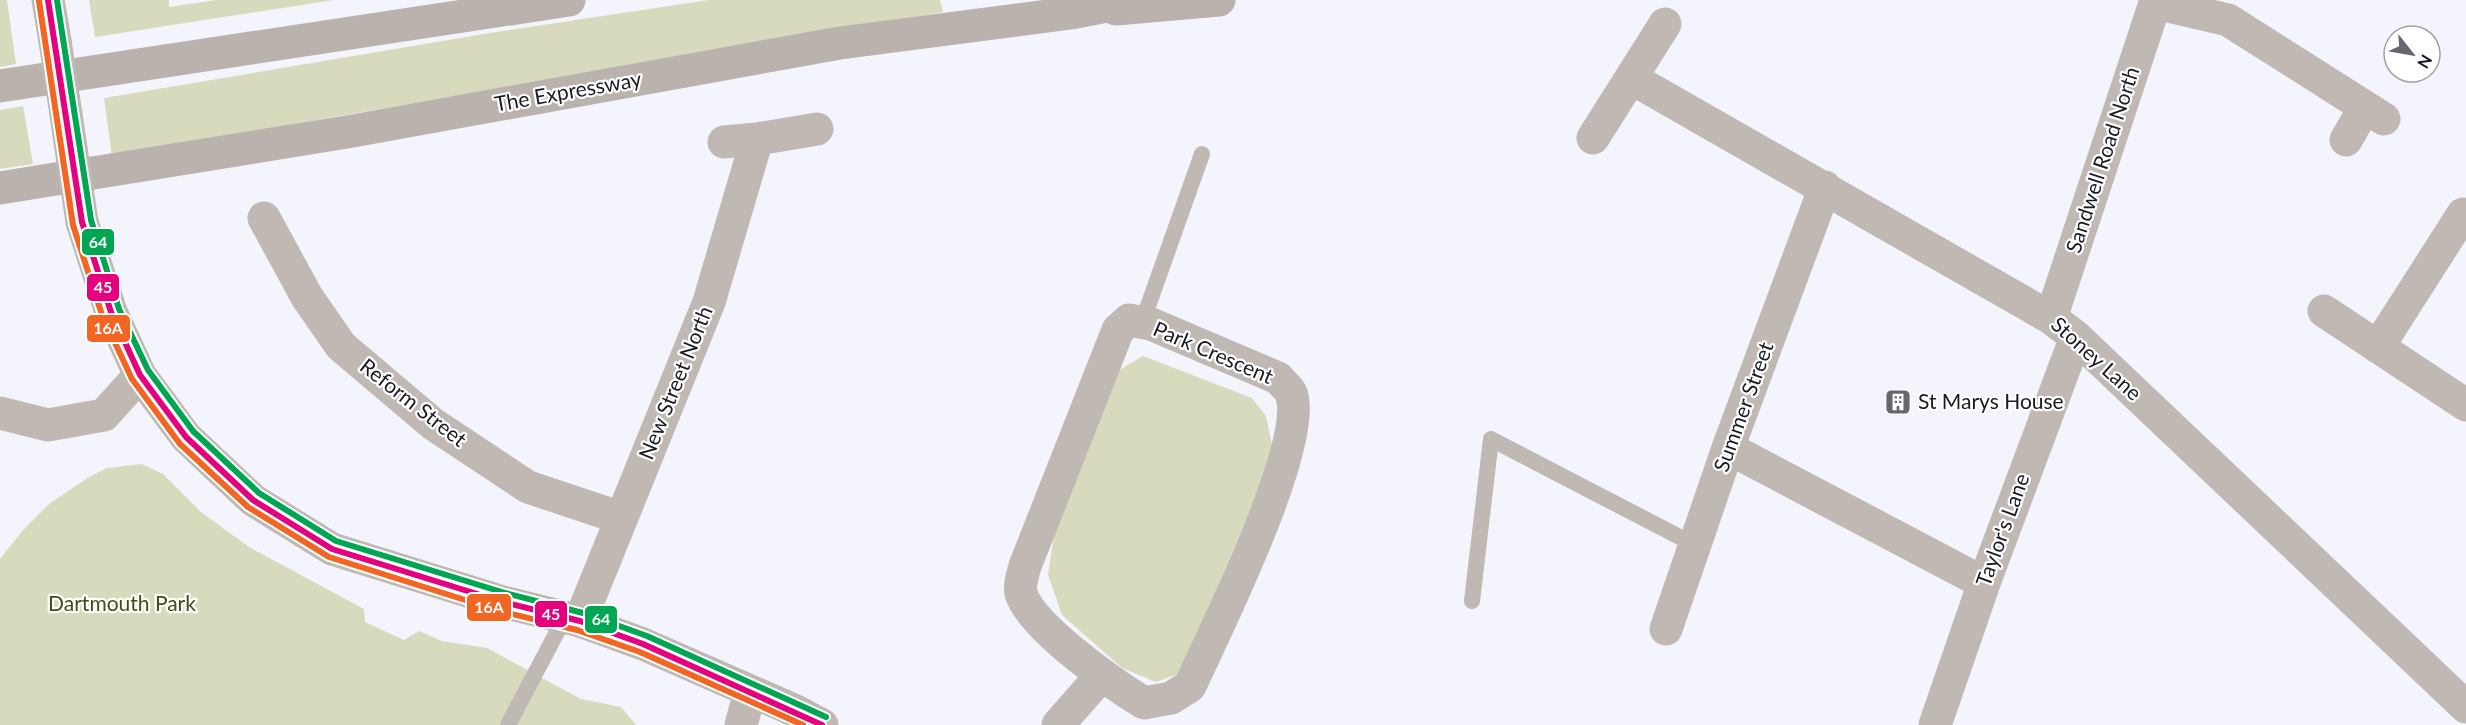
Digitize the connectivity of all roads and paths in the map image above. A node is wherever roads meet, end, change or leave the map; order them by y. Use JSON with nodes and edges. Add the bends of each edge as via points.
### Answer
{"nodes":[{"id":1,"x":48,"y":0,"type":"edge"},
{"id":2,"x":569,"y":0,"type":"edge"},
{"id":3,"x":1137,"y":0,"type":"edge"},
{"id":4,"x":1219,"y":0,"type":"edge"},
{"id":5,"x":2156,"y":2,"type":"edge"},
{"id":6,"x":1071,"y":13,"type":"junction"},
{"id":7,"x":1665,"y":24,"type":"dead end"},
{"id":8,"x":1631,"y":78,"type":"junction"},
{"id":9,"x":0,"y":86,"type":"edge"},
{"id":10,"x":817,"y":129,"type":"dead end"},
{"id":11,"x":1593,"y":138,"type":"dead end"},
{"id":12,"x":757,"y":139,"type":"junction"},
{"id":13,"x":2346,"y":140,"type":"dead end"},
{"id":14,"x":724,"y":141,"type":"dead end"},
{"id":15,"x":1202,"y":154,"type":"dead end"},
{"id":16,"x":1825,"y":187,"type":"junction"},
{"id":17,"x":0,"y":188,"type":"edge"},
{"id":18,"x":2463,"y":214,"type":"dead end"},
{"id":19,"x":264,"y":218,"type":"dead end"},
{"id":20,"x":2324,"y":311,"type":"dead end"},
{"id":21,"x":1142,"y":323,"type":"junction"},
{"id":22,"x":2064,"y":328,"type":"junction"},
{"id":23,"x":2378,"y":347,"type":"junction"},
{"id":24,"x":140,"y":375,"type":"junction"},
{"id":25,"x":2466,"y":405,"type":"edge"},
{"id":26,"x":0,"y":413,"type":"edge"},
{"id":27,"x":1728,"y":448,"type":"junction"},
{"id":28,"x":621,"y":518,"type":"junction"},
{"id":29,"x":1695,"y":545,"type":"junction"},
{"id":30,"x":1984,"y":583,"type":"junction"},
{"id":31,"x":1472,"y":601,"type":"dead end"},
{"id":32,"x":572,"y":619,"type":"junction"},
{"id":33,"x":1666,"y":629,"type":"dead end"},
{"id":34,"x":1101,"y":676,"type":"junction"},
{"id":35,"x":750,"y":692,"type":"junction"},
{"id":36,"x":2466,"y":706,"type":"edge"},
{"id":37,"x":508,"y":725,"type":"edge"},
{"id":38,"x":741,"y":725,"type":"edge"},
{"id":39,"x":822,"y":725,"type":"edge"},
{"id":40,"x":1058,"y":725,"type":"edge"},
{"id":41,"x":1935,"y":725,"type":"edge"}],
"edges":[{"from":1,"to":24,"type":"street","bridge":true,"via":[[82,222],[111,312]]},
{"from":2,"to":9,"type":"highway"},
{"from":3,"to":6,"type":"highway","name":"The Expressway"},
{"from":4,"to":6,"type":"highway"},
{"from":5,"to":13,"type":"street","name":"Sandwell Road North","via":[[2228,20],[2374,113]]},
{"from":5,"to":22,"type":"street","name":"Sandwell Road North"},
{"from":6,"to":17,"type":"highway","name":"The Expressway","via":[[840,43],[347,132]]},
{"from":7,"to":8,"type":"street"},
{"from":8,"to":11,"type":"street"},
{"from":8,"to":16,"type":"street","name":"Stoney Lane"},
{"from":10,"to":12,"type":"street"},
{"from":12,"to":14,"type":"street"},
{"from":12,"to":28,"type":"street","name":"New Street North","via":[[709,302]]},
{"from":15,"to":21,"type":"lane"},
{"from":16,"to":22,"type":"street","name":"Stoney Lane"},
{"from":16,"to":27,"type":"street","name":"Summer Street"},
{"from":18,"to":23,"type":"street"},
{"from":19,"to":28,"type":"street","name":"Reform Street","via":[[307,297],[341,345],[433,424],[528,487]]},
{"from":20,"to":23,"type":"street"},
{"from":21,"to":34,"type":"street","name":"Park Crescent","via":[[1129,320],[1118,330],[1025,566],[1020,590],[1028,609]]},
{"from":21,"to":34,"type":"street","name":"Park Crescent","via":[[1278,378],[1292,395],[1292,419],[1278,484],[1190,686],[1171,698],[1144,703]]},
{"from":22,"to":30,"type":"street","name":"Taylor's Lane"},
{"from":22,"to":36,"type":"street","name":"Stoney Lane"},
{"from":23,"to":25,"type":"street"},
{"from":24,"to":26,"type":"street","via":[[104,415],[48,425]]},
{"from":24,"to":32,"type":"street","via":[[186,437],[253,500],[332,549]]},
{"from":27,"to":29,"type":"street","name":"Summer Street"},
{"from":27,"to":30,"type":"street"},
{"from":28,"to":32,"type":"street","name":"New Street North"},
{"from":29,"to":31,"type":"lane","via":[[1491,439]]},
{"from":29,"to":33,"type":"street","name":"Summer Street"},
{"from":30,"to":41,"type":"street","name":"Taylor's Lane"},
{"from":32,"to":35,"type":"street","via":[[643,644]]},
{"from":32,"to":37,"type":"lane"},
{"from":34,"to":40,"type":"street"},
{"from":35,"to":38,"type":"street"},
{"from":35,"to":39,"type":"street"}]}
